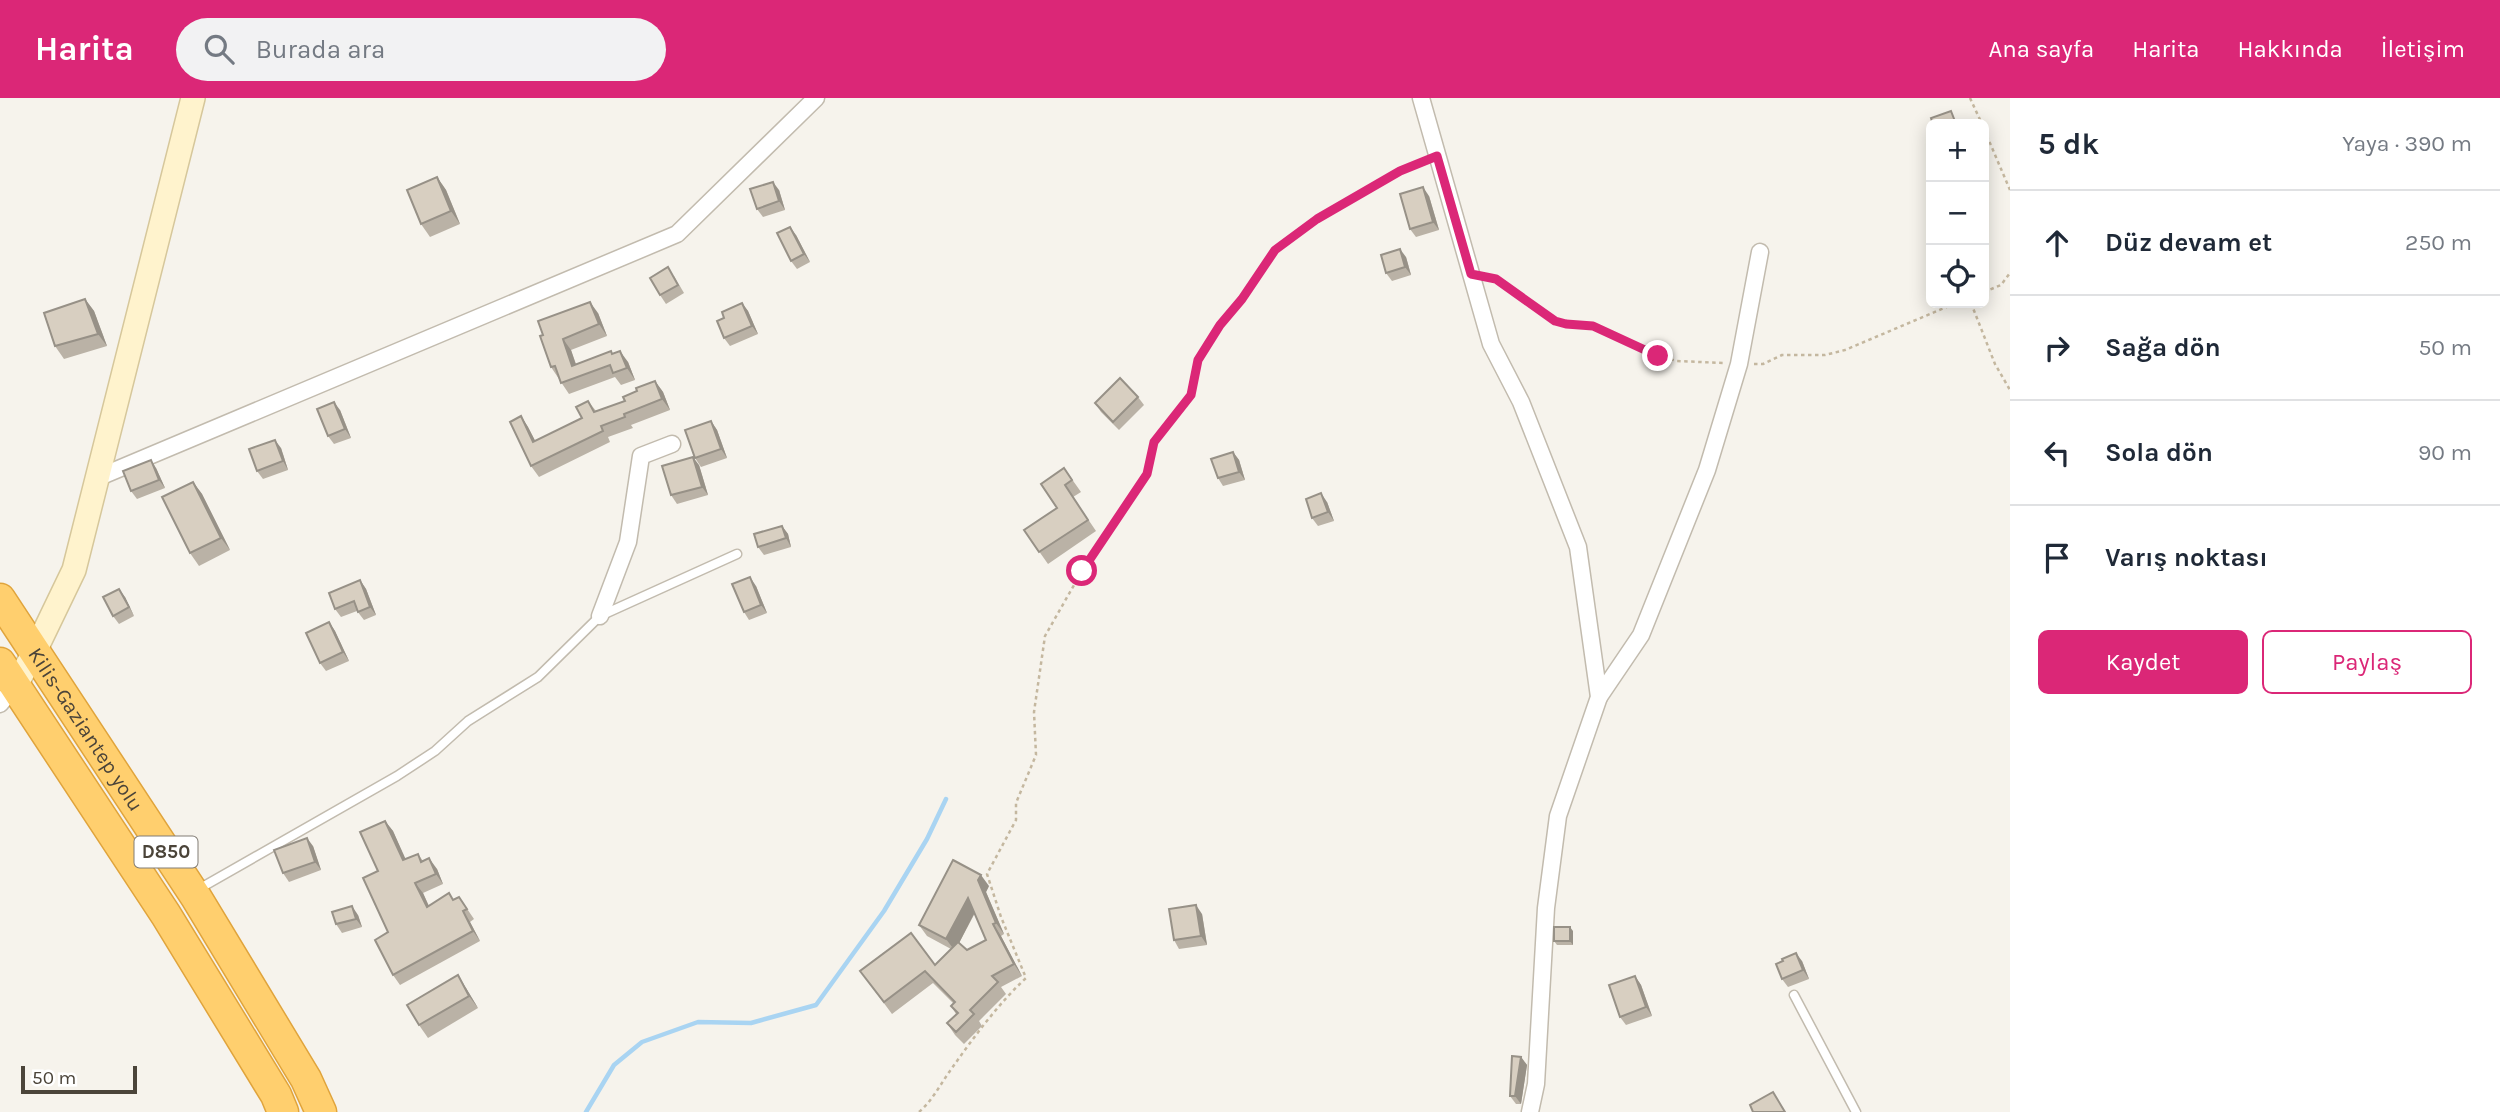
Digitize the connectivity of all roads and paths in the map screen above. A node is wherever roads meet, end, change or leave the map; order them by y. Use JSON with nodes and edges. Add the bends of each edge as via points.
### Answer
{"nodes":[{"id":1,"x":816,"y":98,"type":"edge"},
{"id":2,"x":1421,"y":98,"type":"edge"},
{"id":3,"x":1970,"y":98,"type":"edge"},
{"id":4,"x":196,"y":100,"type":"edge"},
{"id":5,"x":1979,"y":119,"type":"edge"},
{"id":6,"x":1989,"y":141,"type":"edge"},
{"id":7,"x":1437,"y":156,"type":"junction"},
{"id":8,"x":2010,"y":190,"type":"edge"},
{"id":9,"x":1760,"y":252,"type":"dead end"},
{"id":10,"x":2010,"y":273,"type":"edge"},
{"id":11,"x":1471,"y":274,"type":"junction"},
{"id":12,"x":2010,"y":282,"type":"edge"},
{"id":13,"x":2001,"y":285,"type":"junction"},
{"id":14,"x":1989,"y":290,"type":"edge"},
{"id":15,"x":1944,"y":308,"type":"edge"},
{"id":16,"x":1973,"y":308,"type":"edge"},
{"id":17,"x":1739,"y":364,"type":"junction"},
{"id":18,"x":2010,"y":390,"type":"edge"},
{"id":19,"x":672,"y":444,"type":"dead end"},
{"id":20,"x":97,"y":478,"type":"junction"},
{"id":21,"x":737,"y":554,"type":"dead end"},
{"id":22,"x":0,"y":599,"type":"edge"},
{"id":23,"x":600,"y":616,"type":"junction"},
{"id":24,"x":34,"y":653,"type":"junction"},
{"id":25,"x":5,"y":684,"type":"edge"},
{"id":26,"x":1599,"y":697,"type":"junction"},
{"id":27,"x":193,"y":893,"type":"junction"},
{"id":28,"x":1794,"y":995,"type":"dead end"},
{"id":29,"x":283,"y":1112,"type":"edge"},
{"id":30,"x":321,"y":1112,"type":"edge"},
{"id":31,"x":919,"y":1112,"type":"edge"},
{"id":32,"x":1530,"y":1112,"type":"edge"},
{"id":33,"x":1856,"y":1112,"type":"edge"}],
"edges":[{"from":1,"to":20,"type":"street","via":[[677,234]]},
{"from":2,"to":7,"type":"street"},
{"from":3,"to":5,"type":"path"},
{"from":4,"to":20,"type":"street"},
{"from":6,"to":8,"type":"path"},
{"from":7,"to":11,"type":"street"},
{"from":7,"to":31,"type":"path","via":[[1353,198],[1275,250],[1198,360],[1191,395],[1154,442],[1147,474],[1045,636],[1034,712],[1036,755],[1016,803],[1016,820],[987,874],[1026,978]]},
{"from":9,"to":17,"type":"street"},
{"from":10,"to":13,"type":"path"},
{"from":11,"to":17,"type":"path","via":[[1496,279],[1555,321],[1593,326],[1658,356]]},
{"from":11,"to":26,"type":"street","via":[[1491,344],[1521,402],[1578,547]]},
{"from":12,"to":13,"type":"path"},
{"from":13,"to":14,"type":"path"},
{"from":15,"to":17,"type":"path","via":[[1845,350]]},
{"from":16,"to":18,"type":"path"},
{"from":17,"to":26,"type":"street","via":[[1707,470],[1641,635]]},
{"from":19,"to":23,"type":"street","via":[[641,456],[628,542]]},
{"from":20,"to":24,"type":"street","via":[[74,570]]},
{"from":21,"to":23,"type":"lane"},
{"from":22,"to":24,"type":"highway","name":"Kilis-Gaziantep yolu","number":"D850"},
{"from":23,"to":27,"type":"lane","via":[[538,677],[468,721],[435,751]]},
{"from":24,"to":25,"type":"street"},
{"from":24,"to":27,"type":"highway","name":"Kilis-Gaziantep yolu","number":"D850"},
{"from":25,"to":29,"type":"highway","name":"Kilis-Gaziantep yolu","number":"D850","via":[[166,915]]},
{"from":26,"to":32,"type":"street","via":[[1558,816]]},
{"from":27,"to":30,"type":"highway","name":"Kilis-Gaziantep yolu","number":"D850","via":[[306,1079]]},
{"from":28,"to":33,"type":"lane"}]}
